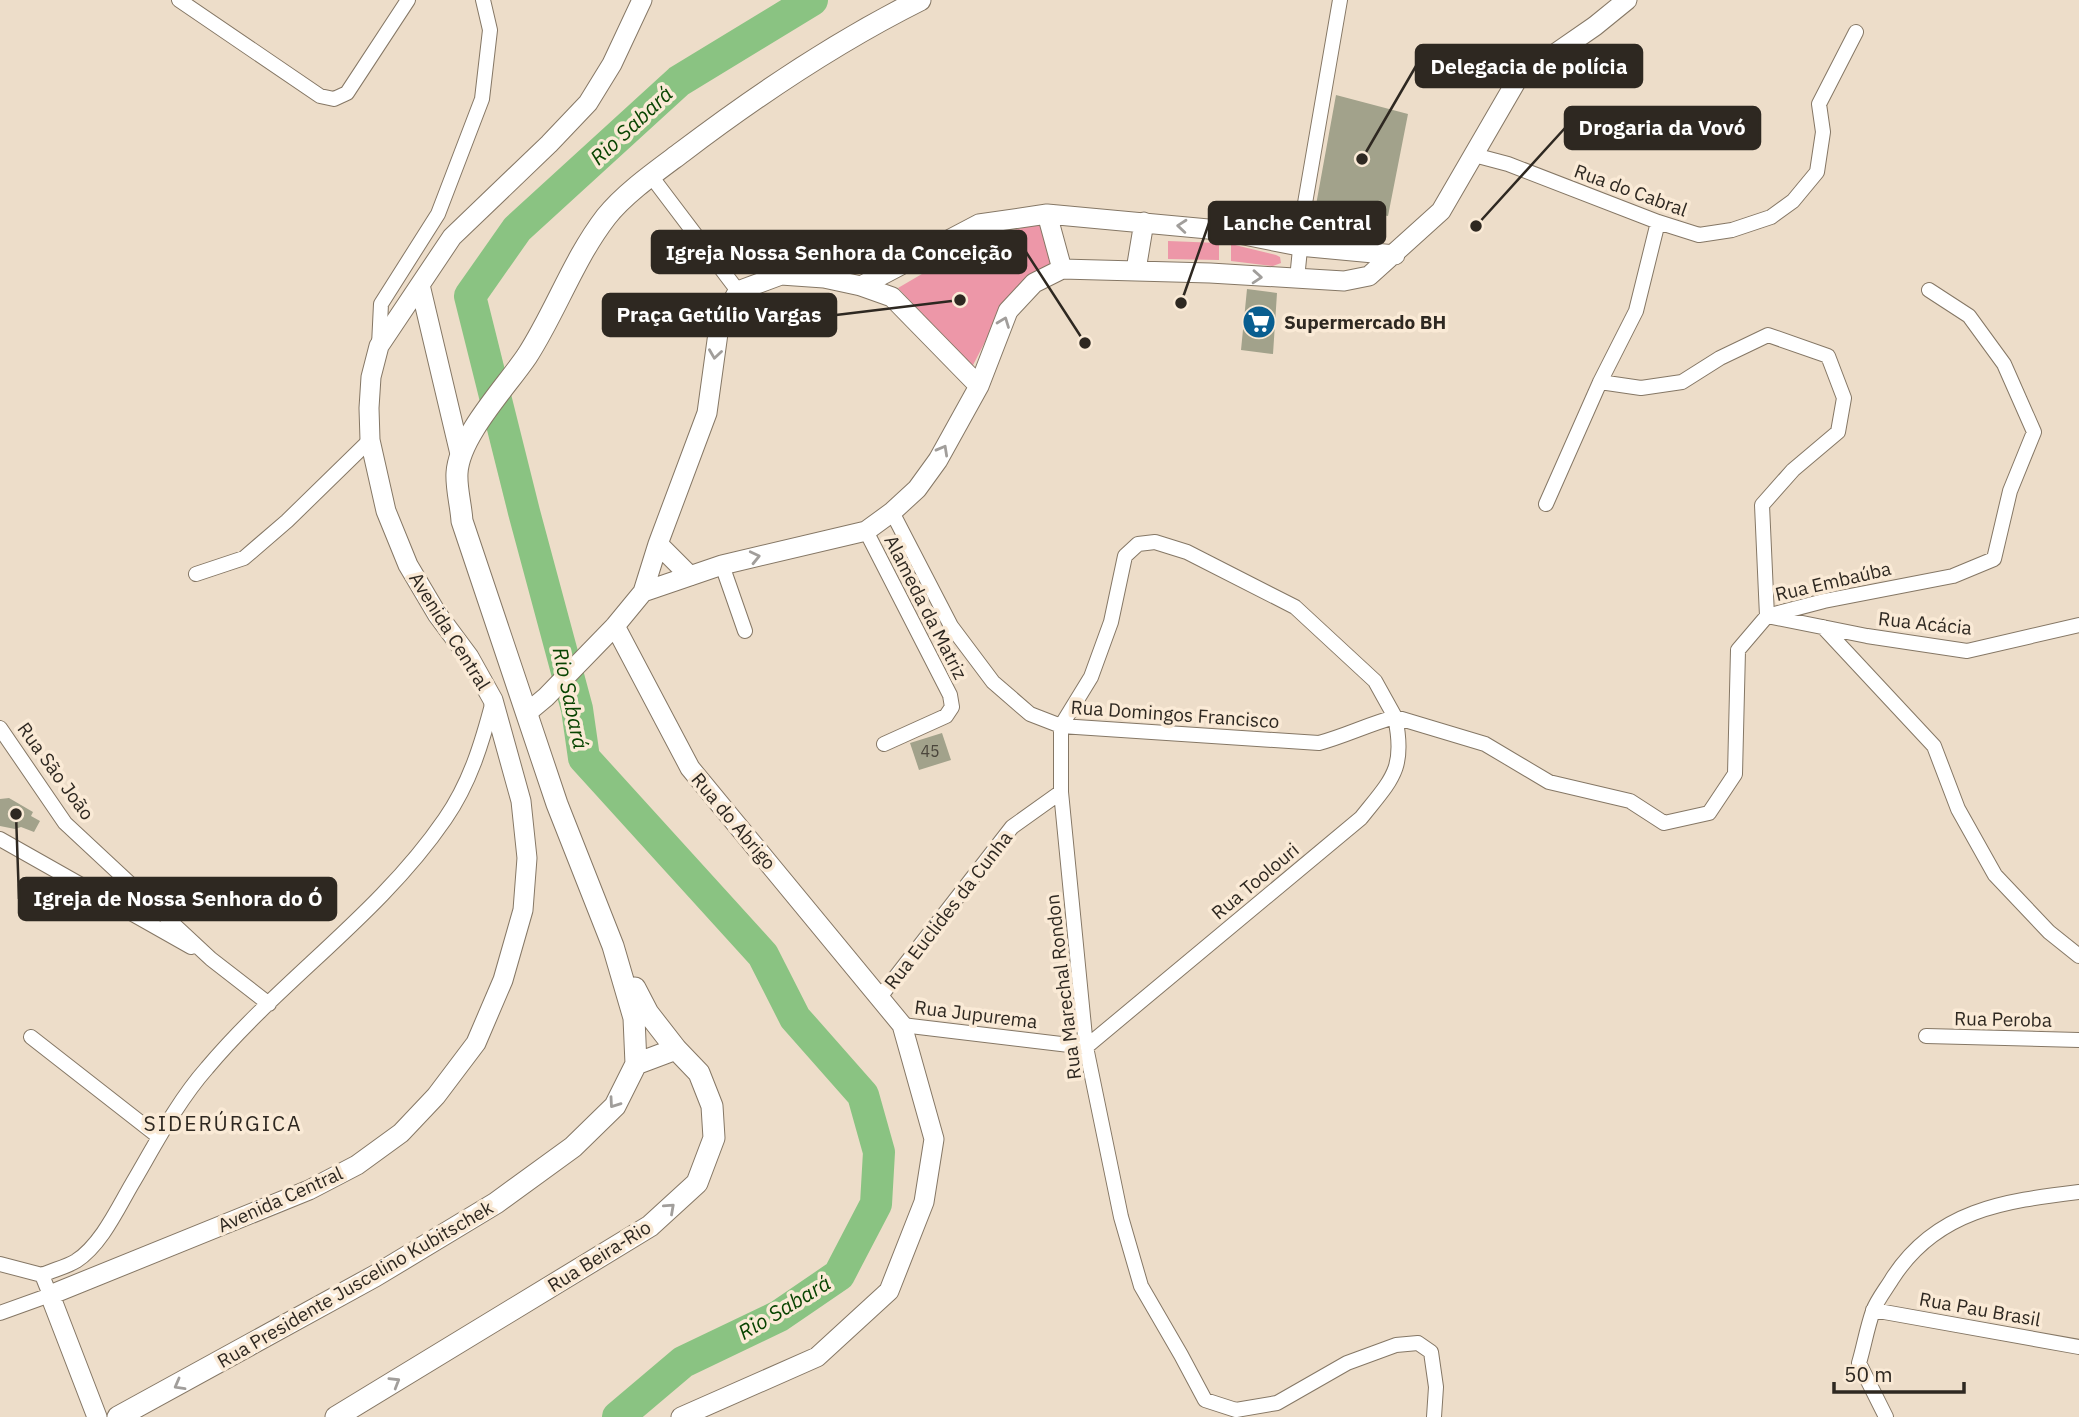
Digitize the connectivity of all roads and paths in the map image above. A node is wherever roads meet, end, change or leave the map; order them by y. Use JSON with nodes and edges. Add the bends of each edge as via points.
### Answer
{"nodes":[{"id":1,"x":179,"y":0,"type":"edge"},
{"id":2,"x":408,"y":0,"type":"edge"},
{"id":3,"x":483,"y":0,"type":"edge"},
{"id":4,"x":642,"y":0,"type":"edge"},
{"id":5,"x":920,"y":0,"type":"edge"},
{"id":6,"x":1340,"y":0,"type":"edge"},
{"id":7,"x":1628,"y":0,"type":"edge"},
{"id":8,"x":1856,"y":32,"type":"dead end"},
{"id":9,"x":1474,"y":155,"type":"junction"},
{"id":10,"x":651,"y":176,"type":"junction"},
{"id":11,"x":1047,"y":214,"type":"junction"},
{"id":12,"x":1144,"y":222,"type":"junction"},
{"id":13,"x":1658,"y":222,"type":"junction"},
{"id":14,"x":1299,"y":246,"type":"junction"},
{"id":15,"x":1395,"y":254,"type":"junction"},
{"id":16,"x":1062,"y":269,"type":"junction"},
{"id":17,"x":1136,"y":271,"type":"junction"},
{"id":18,"x":1297,"y":279,"type":"junction"},
{"id":19,"x":419,"y":285,"type":"junction"},
{"id":20,"x":861,"y":286,"type":"junction"},
{"id":21,"x":1930,"y":290,"type":"dead end"},
{"id":22,"x":738,"y":291,"type":"junction"},
{"id":23,"x":379,"y":346,"type":"junction"},
{"id":24,"x":1600,"y":383,"type":"junction"},
{"id":25,"x":979,"y":386,"type":"junction"},
{"id":26,"x":370,"y":440,"type":"junction"},
{"id":27,"x":460,"y":454,"type":"junction"},
{"id":28,"x":1546,"y":504,"type":"dead end"},
{"id":29,"x":892,"y":512,"type":"junction"},
{"id":30,"x":866,"y":531,"type":"junction"},
{"id":31,"x":658,"y":544,"type":"junction"},
{"id":32,"x":722,"y":565,"type":"junction"},
{"id":33,"x":197,"y":574,"type":"dead end"},
{"id":34,"x":690,"y":576,"type":"junction"},
{"id":35,"x":643,"y":592,"type":"junction"},
{"id":36,"x":1767,"y":616,"type":"junction"},
{"id":37,"x":2079,"y":625,"type":"edge"},
{"id":38,"x":615,"y":626,"type":"junction"},
{"id":39,"x":1823,"y":627,"type":"junction"},
{"id":40,"x":745,"y":631,"type":"dead end"},
{"id":41,"x":493,"y":700,"type":"junction"},
{"id":42,"x":528,"y":712,"type":"junction"},
{"id":43,"x":1395,"y":717,"type":"junction"},
{"id":44,"x":1061,"y":726,"type":"junction"},
{"id":45,"x":0,"y":729,"type":"edge"},
{"id":46,"x":884,"y":744,"type":"dead end"},
{"id":47,"x":1061,"y":792,"type":"junction"},
{"id":48,"x":0,"y":839,"type":"edge"},
{"id":49,"x":613,"y":946,"type":"junction"},
{"id":50,"x":2079,"y":956,"type":"edge"},
{"id":51,"x":211,"y":959,"type":"junction"},
{"id":52,"x":880,"y":997,"type":"junction"},
{"id":53,"x":269,"y":1004,"type":"junction"},
{"id":54,"x":902,"y":1025,"type":"junction"},
{"id":55,"x":1926,"y":1036,"type":"dead end"},
{"id":56,"x":31,"y":1037,"type":"dead end"},
{"id":57,"x":2079,"y":1040,"type":"edge"},
{"id":58,"x":1086,"y":1046,"type":"junction"},
{"id":59,"x":676,"y":1049,"type":"junction"},
{"id":60,"x":636,"y":1064,"type":"junction"},
{"id":61,"x":159,"y":1137,"type":"junction"},
{"id":62,"x":2079,"y":1192,"type":"edge"},
{"id":63,"x":0,"y":1264,"type":"edge"},
{"id":64,"x":42,"y":1275,"type":"junction"},
{"id":65,"x":50,"y":1294,"type":"junction"},
{"id":66,"x":1873,"y":1310,"type":"junction"},
{"id":67,"x":0,"y":1313,"type":"edge"},
{"id":68,"x":2079,"y":1347,"type":"edge"},
{"id":69,"x":97,"y":1417,"type":"edge"},
{"id":70,"x":118,"y":1417,"type":"edge"},
{"id":71,"x":337,"y":1417,"type":"edge"},
{"id":72,"x":681,"y":1417,"type":"edge"},
{"id":73,"x":1434,"y":1417,"type":"edge"},
{"id":74,"x":1886,"y":1417,"type":"edge"}],
"edges":[{"from":1,"to":2,"type":"street","via":[[320,96],[334,99],[346,93]]},
{"from":3,"to":23,"type":"street","via":[[490,30],[482,99],[438,214],[381,304]]},
{"from":4,"to":19,"type":"street","name":"Avenida Central","via":[[588,103],[452,237]]},
{"from":5,"to":10,"type":"main road","via":[[745,104]]},
{"from":6,"to":14,"type":"street"},
{"from":7,"to":9,"type":"street","via":[[1517,80]]},
{"from":8,"to":13,"type":"street","name":"Rua do Cabral","via":[[1819,104],[1822,132],[1817,172],[1793,201],[1771,217],[1732,230],[1699,235]]},
{"from":9,"to":13,"type":"street","name":"Rua do Cabral"},
{"from":9,"to":15,"type":"street","via":[[1441,211]]},
{"from":10,"to":22,"type":"street"},
{"from":10,"to":27,"type":"main road","via":[[607,215],[528,355]]},
{"from":11,"to":12,"type":"street"},
{"from":11,"to":16,"type":"street"},
{"from":11,"to":20,"type":"street","via":[[979,224]]},
{"from":14,"to":12,"type":"street","one_way":true,"via":[[1219,230]]},
{"from":12,"to":17,"type":"street"},
{"from":13,"to":24,"type":"street","via":[[1636,311]]},
{"from":14,"to":15,"type":"street"},
{"from":14,"to":18,"type":"street"},
{"from":15,"to":18,"type":"street","via":[[1369,276],[1344,281]]},
{"from":16,"to":17,"type":"street"},
{"from":25,"to":16,"type":"street","one_way":true,"via":[[1008,311],[1034,283]]},
{"from":17,"to":18,"type":"street","one_way":true},
{"from":19,"to":23,"type":"street","name":"Avenida Central"},
{"from":19,"to":27,"type":"street"},
{"from":20,"to":22,"type":"street","via":[[781,275]]},
{"from":20,"to":25,"type":"street","via":[[892,298]]},
{"from":21,"to":36,"type":"street","name":"Rua Embaúba","via":[[1969,316],[2004,364],[2034,432],[2010,491],[1994,559],[1952,576]]},
{"from":22,"to":31,"type":"street","one_way":true,"via":[[719,326],[707,413]]},
{"from":23,"to":26,"type":"street","name":"Avenida Central","via":[[371,377]]},
{"from":24,"to":28,"type":"street"},
{"from":24,"to":36,"type":"street","via":[[1641,388],[1682,382],[1768,334],[1828,356],[1844,398],[1838,432],[1793,470],[1762,505]]},
{"from":29,"to":25,"type":"street","one_way":true,"via":[[938,460]]},
{"from":26,"to":33,"type":"street","via":[[244,558]]},
{"from":26,"to":41,"type":"street","name":"Avenida Central","via":[[386,511],[408,565]]},
{"from":27,"to":42,"type":"main road","name":"Rua Presidente Juscelino Kubitschek","via":[[457,474],[462,521]]},
{"from":29,"to":30,"type":"street"},
{"from":29,"to":44,"type":"street","name":"Rua Domingos Francisco","via":[[951,626],[993,682],[1030,714]]},
{"from":32,"to":30,"type":"street","one_way":true},
{"from":30,"to":46,"type":"street","name":"Alameda da Matriz","via":[[952,707],[946,716]]},
{"from":31,"to":34,"type":"street"},
{"from":31,"to":35,"type":"street"},
{"from":32,"to":34,"type":"street"},
{"from":32,"to":40,"type":"street"},
{"from":34,"to":35,"type":"street"},
{"from":35,"to":38,"type":"street"},
{"from":36,"to":39,"type":"street","name":"Rua Acácia"},
{"from":36,"to":43,"type":"street","name":"Rua Embaúba","via":[[1738,650],[1735,774],[1709,813],[1664,823],[1630,801],[1549,782],[1485,744]]},
{"from":37,"to":39,"type":"street","name":"Rua Acácia","via":[[1967,651]]},
{"from":38,"to":42,"type":"street"},
{"from":38,"to":52,"type":"street","name":"Rua do Abrigo","via":[[690,768]]},
{"from":39,"to":50,"type":"street","via":[[1934,746],[1958,809],[1995,875],[2049,932]]},
{"from":41,"to":53,"type":"street","via":[[478,756],[447,816],[419,856]]},
{"from":41,"to":65,"type":"street","name":"Avenida Central","via":[[521,801],[527,858],[523,910],[503,981],[477,1043],[401,1133],[357,1165],[309,1190]]},
{"from":42,"to":49,"type":"main road","name":"Rua Presidente Juscelino Kubitschek","via":[[557,804]]},
{"from":43,"to":44,"type":"street","name":"Rua Domingos Francisco","via":[[1319,743]]},
{"from":43,"to":44,"type":"street","name":"Rua Marechal Rondon","via":[[1374,681],[1295,607],[1187,552],[1155,542],[1138,544],[1125,556],[1111,622],[1095,666]]},
{"from":43,"to":58,"type":"street","name":"Rua Toolouri","via":[[1400,743],[1394,776],[1361,818]]},
{"from":44,"to":47,"type":"street","name":"Rua Marechal Rondon"},
{"from":45,"to":51,"type":"street","name":"Rua São João","via":[[65,823]]},
{"from":47,"to":52,"type":"street","name":"Rua Euclides da Cunha","via":[[1012,827]]},
{"from":47,"to":58,"type":"street","name":"Rua Marechal Rondon"},
{"from":48,"to":51,"type":"street"},
{"from":49,"to":59,"type":"main road","name":"Rua Beira-Rio","via":[[648,1013]]},
{"from":49,"to":60,"type":"main road","name":"Rua Presidente Juscelino Kubitschek","via":[[634,1018]]},
{"from":51,"to":53,"type":"street","name":"Rua São João"},
{"from":52,"to":54,"type":"street","name":"Rua Euclides da Cunha"},
{"from":53,"to":61,"type":"street","via":[[206,1069]]},
{"from":54,"to":58,"type":"street","name":"Rua Jupurema"},
{"from":54,"to":72,"type":"street","name":"Rua Euclides da Cunha","via":[[933,1139],[924,1202],[889,1291],[817,1357]]},
{"from":55,"to":57,"type":"street","name":"Rua Peroba"},
{"from":56,"to":61,"type":"street"},
{"from":58,"to":73,"type":"street","name":"Rua Marechal Rondon","via":[[1121,1217],[1141,1286],[1205,1400],[1236,1410],[1277,1403],[1347,1363],[1396,1345],[1418,1343],[1431,1352]]},
{"from":59,"to":60,"type":"main road"},
{"from":71,"to":59,"type":"main road","name":"Rua Beira-Rio","one_way":true,"via":[[650,1226],[697,1183],[713,1138],[712,1106],[699,1073]]},
{"from":60,"to":70,"type":"main road","name":"Rua Presidente Juscelino Kubitschek","one_way":true,"via":[[615,1106],[573,1147],[496,1202],[375,1276]]},
{"from":61,"to":64,"type":"street","via":[[102,1234],[77,1261]]},
{"from":62,"to":66,"type":"street","via":[[2018,1199],[1936,1231],[1905,1260]]},
{"from":63,"to":64,"type":"street"},
{"from":64,"to":65,"type":"street"},
{"from":65,"to":67,"type":"street","name":"Avenida Central"},
{"from":65,"to":69,"type":"street"},
{"from":66,"to":68,"type":"street","name":"Rua Pau Brasil"},
{"from":66,"to":74,"type":"street","via":[[1859,1363]]}]}
